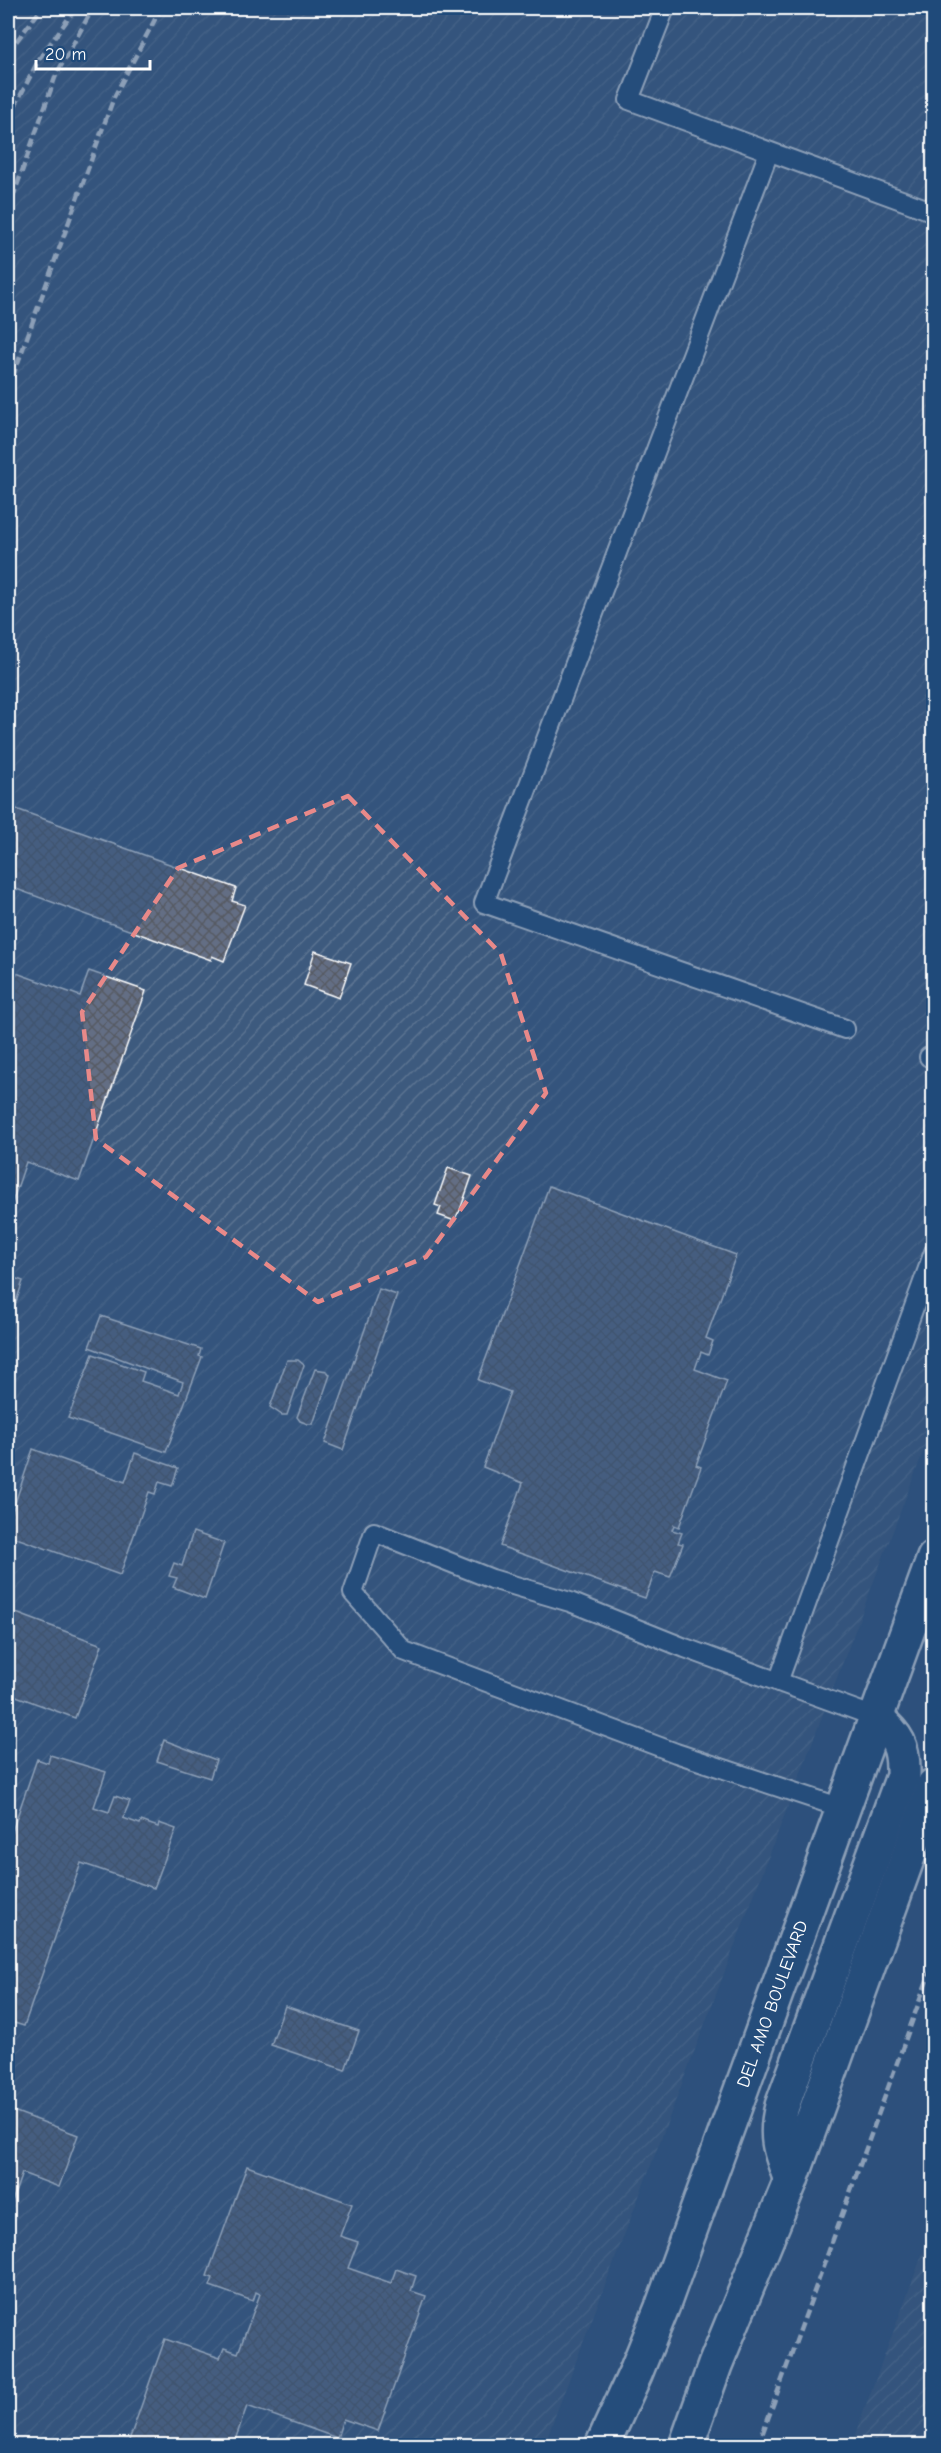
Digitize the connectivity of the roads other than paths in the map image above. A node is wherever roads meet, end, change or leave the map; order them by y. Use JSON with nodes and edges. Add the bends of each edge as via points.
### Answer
{"nodes":[{"id":1,"x":665,"y":8,"type":"edge"},
{"id":2,"x":769,"y":152,"type":"junction"},
{"id":3,"x":933,"y":212,"type":"edge"},
{"id":4,"x":845,"y":1029,"type":"dead end"},
{"id":5,"x":933,"y":1252,"type":"edge"},
{"id":6,"x":933,"y":1558,"type":"edge"},
{"id":7,"x":778,"y":1682,"type":"junction"},
{"id":8,"x":875,"y":1717,"type":"junction"},
{"id":9,"x":933,"y":1785,"type":"edge"},
{"id":10,"x":842,"y":1808,"type":"junction"},
{"id":11,"x":791,"y":2180,"type":"junction"},
{"id":12,"x":602,"y":2445,"type":"edge"},
{"id":13,"x":686,"y":2445,"type":"edge"}],
"edges":[{"from":1,"to":2,"type":"lane","via":[[629,100]]},
{"from":2,"to":3,"type":"lane"},
{"from":2,"to":4,"type":"lane","via":[[484,903]]},
{"from":5,"to":7,"type":"lane"},
{"from":6,"to":8,"type":"main road","name":"DEL AMO BOULEVARD"},
{"from":7,"to":8,"type":"lane"},
{"from":7,"to":10,"type":"lane","via":[[374,1532],[353,1593],[404,1651],[676,1753]]},
{"from":8,"to":10,"type":"main road","name":"DEL AMO BOULEVARD"},
{"from":8,"to":11,"type":"main road","via":[[899,1742],[903,1776],[777,2124],[778,2143]]},
{"from":9,"to":11,"type":"main road"},
{"from":10,"to":12,"type":"main road","name":"DEL AMO BOULEVARD","via":[[663,2305]]},
{"from":11,"to":13,"type":"main road"}]}
